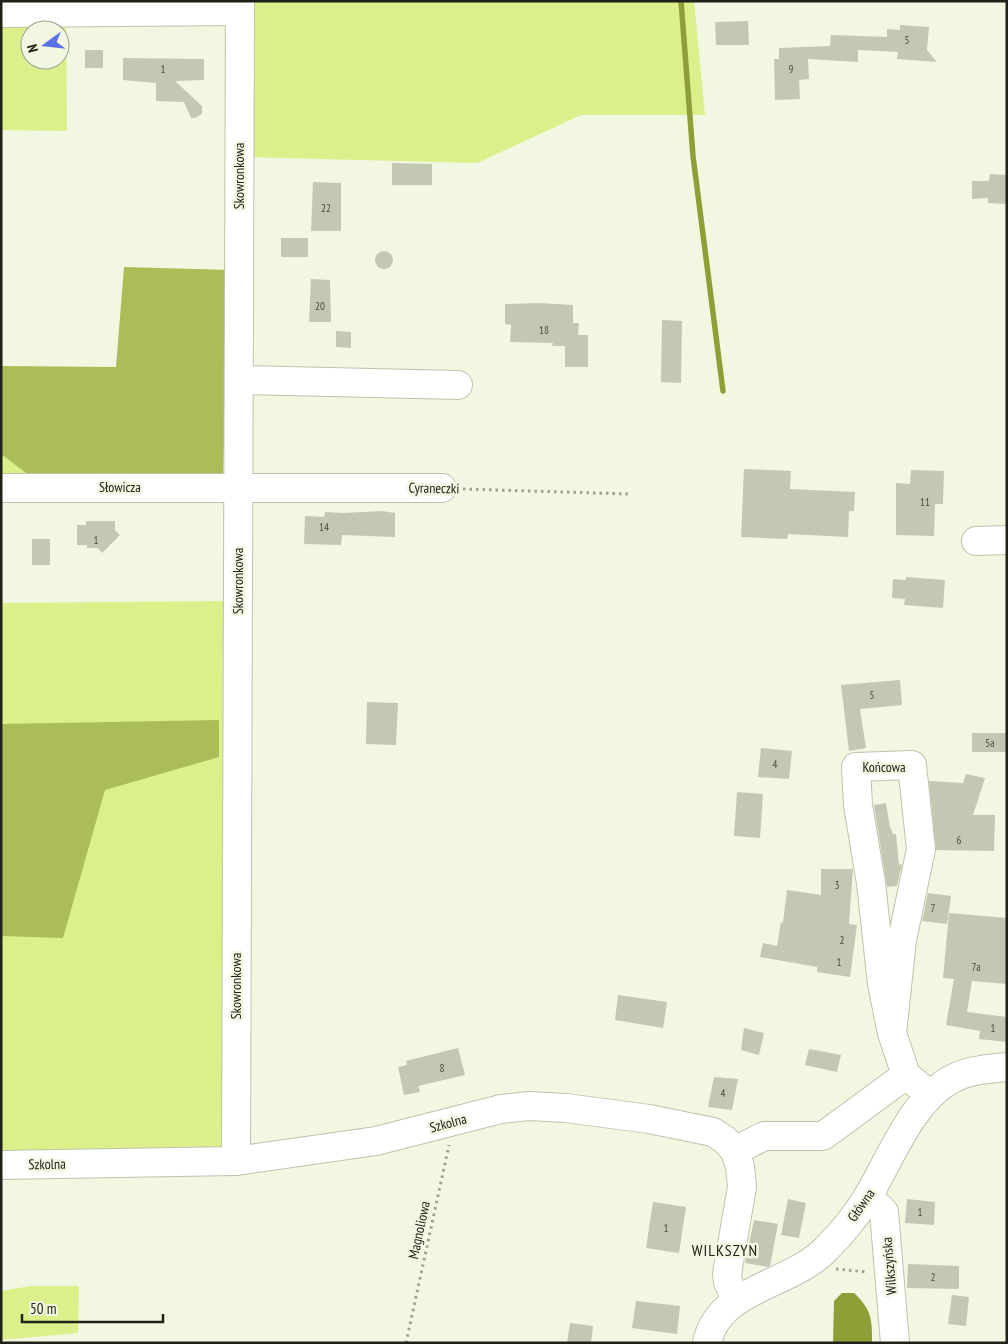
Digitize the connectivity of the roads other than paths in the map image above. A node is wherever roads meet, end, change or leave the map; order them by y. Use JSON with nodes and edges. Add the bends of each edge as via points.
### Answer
{"nodes":[{"id":1,"x":240,"y":6,"type":"edge"},
{"id":2,"x":1,"y":13,"type":"edge"},
{"id":3,"x":239,"y":380,"type":"junction"},
{"id":4,"x":458,"y":385,"type":"dead end"},
{"id":5,"x":239,"y":486,"type":"junction"},
{"id":6,"x":1,"y":488,"type":"edge"},
{"id":7,"x":442,"y":488,"type":"road end"},
{"id":8,"x":1007,"y":540,"type":"edge"},
{"id":9,"x":976,"y":542,"type":"dead end"},
{"id":10,"x":892,"y":1033,"type":"junction"},
{"id":11,"x":1007,"y":1067,"type":"edge"},
{"id":12,"x":906,"y":1075,"type":"junction"},
{"id":13,"x":930,"y":1095,"type":"junction"},
{"id":14,"x":735,"y":1151,"type":"junction"},
{"id":15,"x":236,"y":1161,"type":"junction"},
{"id":16,"x":1,"y":1165,"type":"edge"},
{"id":17,"x":868,"y":1196,"type":"junction"},
{"id":18,"x":736,"y":1300,"type":"junction"},
{"id":19,"x":707,"y":1343,"type":"edge"},
{"id":20,"x":895,"y":1343,"type":"edge"}],
"edges":[{"from":1,"to":2,"type":"street"},
{"from":1,"to":3,"type":"street","name":"Skowronkowa"},
{"from":3,"to":4,"type":"street"},
{"from":3,"to":5,"type":"street","name":"Skowronkowa"},
{"from":5,"to":6,"type":"street","name":"Słowicza"},
{"from":5,"to":7,"type":"street","name":"Cyraneczki"},
{"from":5,"to":15,"type":"street","name":"Skowronkowa"},
{"from":8,"to":9,"type":"street"},
{"from":10,"to":10,"type":"street","name":"Końcowa","via":[[902,940],[921,849],[912,765],[856,767],[858,805],[871,883],[882,984]]},
{"from":10,"to":12,"type":"street","name":"Końcowa"},
{"from":11,"to":13,"type":"street","name":"Główna","via":[[964,1074]]},
{"from":12,"to":13,"type":"street"},
{"from":12,"to":14,"type":"street","via":[[823,1136],[764,1136]]},
{"from":13,"to":17,"type":"street","name":"Główna","via":[[917,1109]]},
{"from":14,"to":15,"type":"street","name":"Szkolna","via":[[713,1132],[649,1119],[529,1106],[501,1109],[376,1141]]},
{"from":14,"to":18,"type":"street","via":[[742,1187],[727,1274]]},
{"from":15,"to":16,"type":"street","name":"Szkolna"},
{"from":17,"to":18,"type":"street","name":"Główna","via":[[836,1239],[813,1262]]},
{"from":17,"to":20,"type":"street","name":"Wilkszyńska","via":[[884,1212]]},
{"from":18,"to":19,"type":"street","name":"Główna","via":[[718,1317]]}]}
